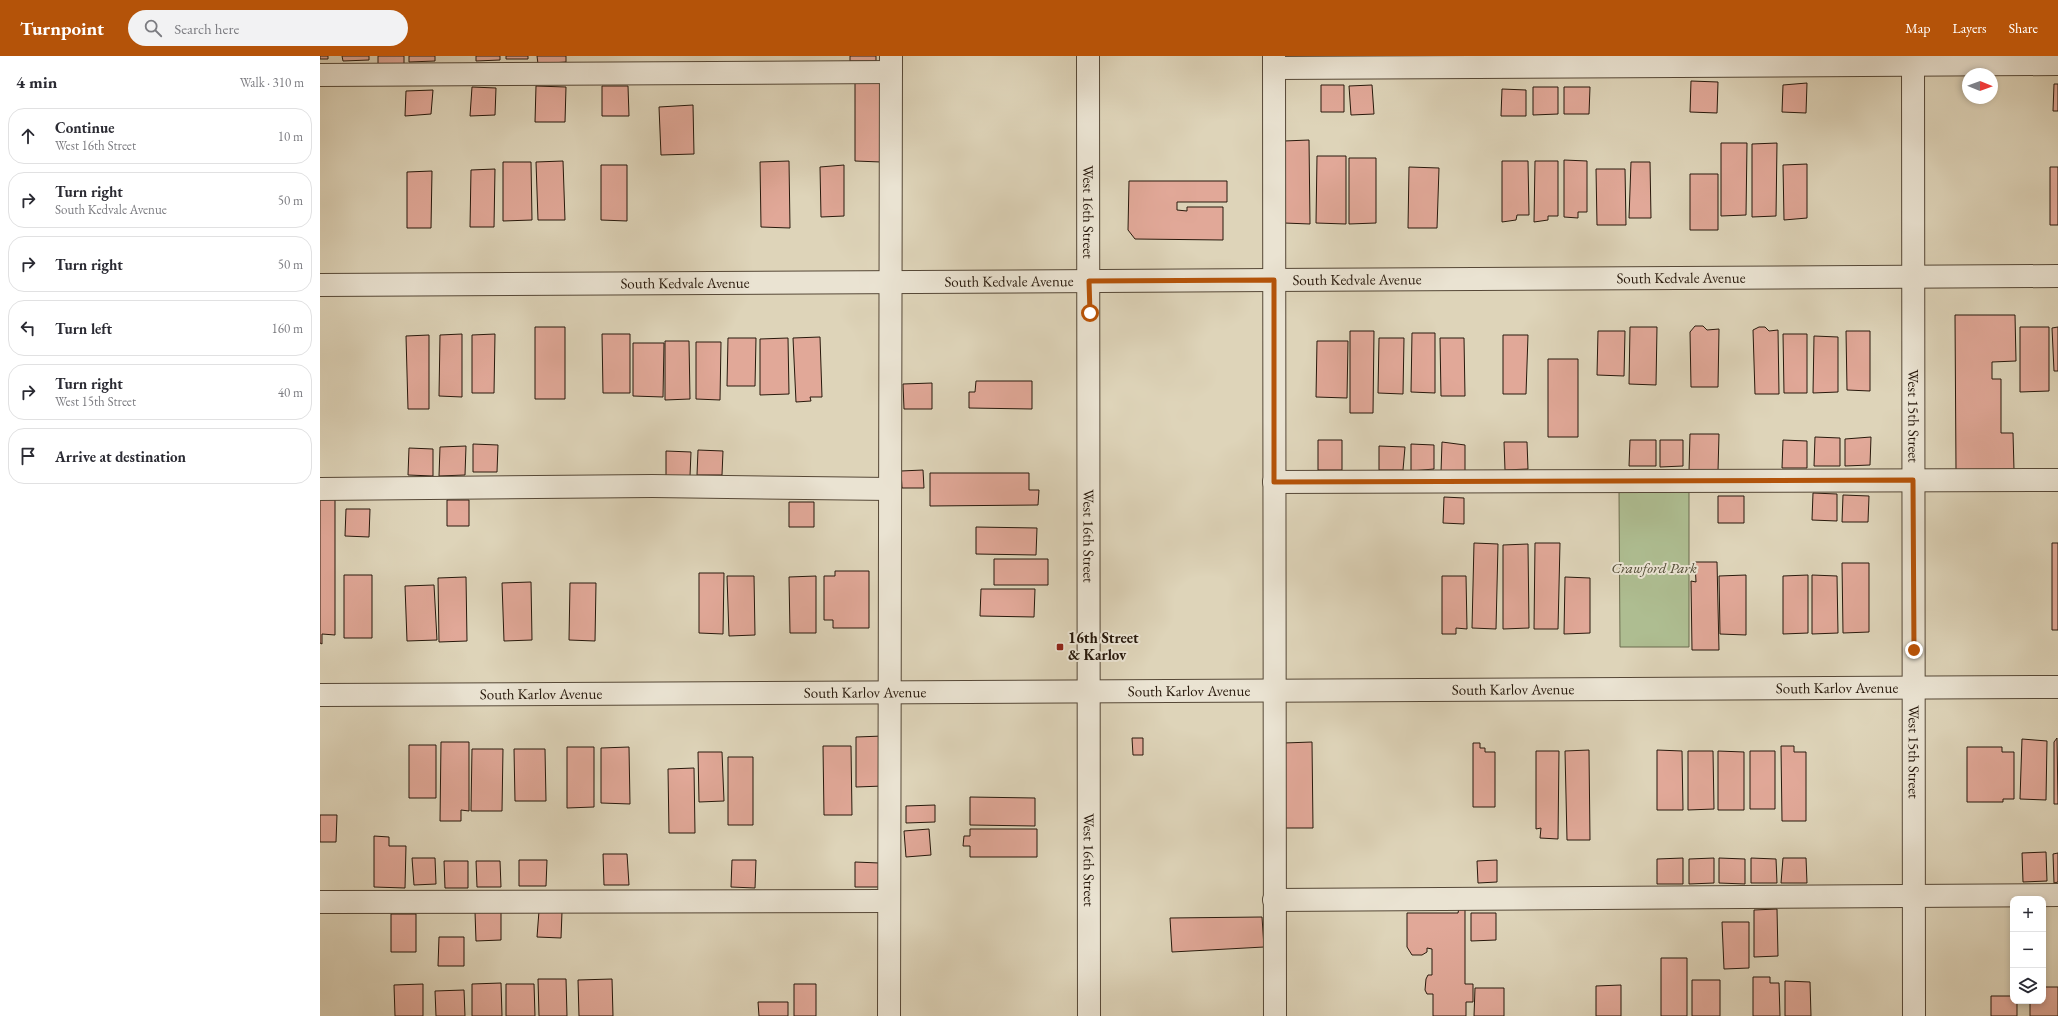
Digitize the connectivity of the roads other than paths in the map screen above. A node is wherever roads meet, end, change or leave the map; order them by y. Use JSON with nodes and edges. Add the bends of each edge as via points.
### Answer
{"nodes":[{"id":1,"x":1088,"y":56,"type":"edge"},
{"id":2,"x":1913,"y":60,"type":"edge"},
{"id":3,"x":1274,"y":62,"type":"edge"},
{"id":4,"x":891,"y":64,"type":"edge"},
{"id":5,"x":2058,"y":64,"type":"edge"},
{"id":6,"x":320,"y":75,"type":"edge"},
{"id":7,"x":1913,"y":276,"type":"junction"},
{"id":8,"x":2058,"y":276,"type":"edge"},
{"id":9,"x":1274,"y":280,"type":"junction"},
{"id":10,"x":1089,"y":281,"type":"junction"},
{"id":11,"x":890,"y":282,"type":"junction"},
{"id":12,"x":320,"y":285,"type":"edge"},
{"id":13,"x":1913,"y":480,"type":"junction"},
{"id":14,"x":2058,"y":480,"type":"edge"},
{"id":15,"x":1274,"y":482,"type":"junction"},
{"id":16,"x":320,"y":489,"type":"edge"},
{"id":17,"x":890,"y":489,"type":"junction"},
{"id":18,"x":2058,"y":687,"type":"edge"},
{"id":19,"x":1913,"y":688,"type":"junction"},
{"id":20,"x":1274,"y":690,"type":"junction"},
{"id":21,"x":1089,"y":691,"type":"junction"},
{"id":22,"x":890,"y":692,"type":"junction"},
{"id":23,"x":320,"y":695,"type":"edge"},
{"id":24,"x":2058,"y":895,"type":"edge"},
{"id":25,"x":1914,"y":896,"type":"junction"},
{"id":26,"x":1274,"y":900,"type":"junction"},
{"id":27,"x":889,"y":901,"type":"junction"},
{"id":28,"x":320,"y":902,"type":"edge"},
{"id":29,"x":889,"y":1016,"type":"edge"},
{"id":30,"x":1089,"y":1016,"type":"edge"},
{"id":31,"x":1275,"y":1016,"type":"edge"},
{"id":32,"x":1914,"y":1016,"type":"edge"}],
"edges":[{"from":1,"to":10,"type":"street","name":"West 16th Street"},
{"from":2,"to":3,"type":"street"},
{"from":2,"to":5,"type":"street"},
{"from":2,"to":7,"type":"street","name":"West 15th Street"},
{"from":3,"to":9,"type":"street"},
{"from":4,"to":6,"type":"street"},
{"from":4,"to":11,"type":"street"},
{"from":7,"to":8,"type":"street","name":"South Kedvale Avenue"},
{"from":7,"to":9,"type":"street","name":"South Kedvale Avenue"},
{"from":7,"to":13,"type":"street","name":"West 15th Street"},
{"from":9,"to":10,"type":"street","name":"South Kedvale Avenue"},
{"from":9,"to":15,"type":"street"},
{"from":10,"to":11,"type":"street","name":"South Kedvale Avenue"},
{"from":10,"to":21,"type":"street","name":"West 16th Street"},
{"from":11,"to":12,"type":"street","name":"South Kedvale Avenue"},
{"from":11,"to":17,"type":"street"},
{"from":13,"to":14,"type":"street"},
{"from":13,"to":15,"type":"street"},
{"from":13,"to":19,"type":"street","name":"West 15th Street"},
{"from":15,"to":20,"type":"street"},
{"from":16,"to":17,"type":"street","via":[[652,486]]},
{"from":17,"to":22,"type":"street"},
{"from":18,"to":19,"type":"street","name":"South Karlov Avenue"},
{"from":19,"to":20,"type":"street","name":"South Karlov Avenue"},
{"from":19,"to":25,"type":"street","name":"West 15th Street"},
{"from":20,"to":21,"type":"street","name":"South Karlov Avenue"},
{"from":20,"to":26,"type":"street"},
{"from":21,"to":22,"type":"street","name":"South Karlov Avenue"},
{"from":21,"to":30,"type":"street","name":"West 16th Street"},
{"from":22,"to":23,"type":"street","name":"South Karlov Avenue"},
{"from":22,"to":27,"type":"street"},
{"from":24,"to":25,"type":"street"},
{"from":25,"to":26,"type":"street"},
{"from":25,"to":32,"type":"street","name":"West 15th Street"},
{"from":26,"to":31,"type":"street"},
{"from":27,"to":28,"type":"street"},
{"from":27,"to":29,"type":"street"}]}
